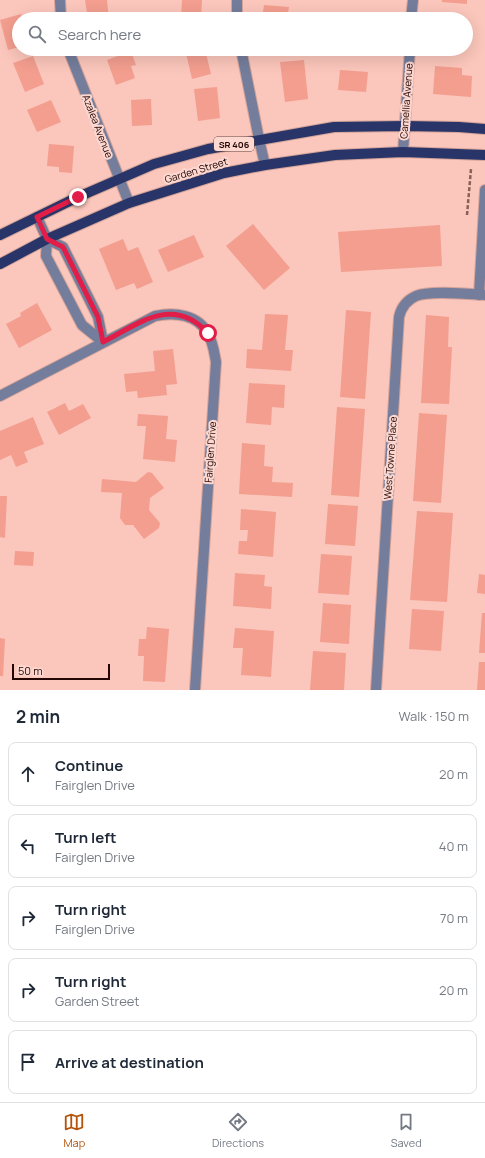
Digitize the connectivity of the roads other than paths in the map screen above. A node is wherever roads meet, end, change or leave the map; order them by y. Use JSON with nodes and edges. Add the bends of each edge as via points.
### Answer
{"nodes":[{"id":1,"x":60,"y":0,"type":"edge"},
{"id":2,"x":237,"y":0,"type":"edge"},
{"id":3,"x":413,"y":0,"type":"edge"},
{"id":4,"x":61,"y":12,"type":"edge"},
{"id":5,"x":237,"y":12,"type":"edge"},
{"id":6,"x":412,"y":12,"type":"edge"},
{"id":7,"x":71,"y":56,"type":"edge"},
{"id":8,"x":242,"y":56,"type":"edge"},
{"id":9,"x":410,"y":56,"type":"edge"},
{"id":10,"x":405,"y":126,"type":"junction"},
{"id":11,"x":485,"y":129,"type":"edge"},
{"id":12,"x":259,"y":139,"type":"junction"},
{"id":13,"x":403,"y":152,"type":"junction"},
{"id":14,"x":485,"y":155,"type":"edge"},
{"id":15,"x":266,"y":165,"type":"junction"},
{"id":16,"x":119,"y":179,"type":"junction"},
{"id":17,"x":485,"y":190,"type":"edge"},
{"id":18,"x":129,"y":203,"type":"junction"},
{"id":19,"x":37,"y":217,"type":"junction"},
{"id":20,"x":0,"y":235,"type":"edge"},
{"id":21,"x":47,"y":239,"type":"junction"},
{"id":22,"x":0,"y":264,"type":"edge"},
{"id":23,"x":482,"y":295,"type":"edge"},
{"id":24,"x":103,"y":342,"type":"junction"},
{"id":25,"x":0,"y":396,"type":"edge"},
{"id":26,"x":195,"y":690,"type":"edge"},
{"id":27,"x":376,"y":690,"type":"edge"}],
"edges":[{"from":1,"to":4,"type":"street"},
{"from":2,"to":5,"type":"street"},
{"from":3,"to":6,"type":"street"},
{"from":7,"to":16,"type":"street","name":"Azalea Avenue"},
{"from":8,"to":12,"type":"street"},
{"from":9,"to":10,"type":"street","name":"Camellia Avenue"},
{"from":10,"to":11,"type":"main road","name":"Garden Street","number":"SR 406"},
{"from":10,"to":12,"type":"main road","name":"Garden Street","number":"SR 406","via":[[334,127]]},
{"from":10,"to":13,"type":"street","name":"Camellia Avenue"},
{"from":12,"to":15,"type":"street"},
{"from":12,"to":16,"type":"main road","name":"Garden Street","number":"SR 406","via":[[208,149],[154,164]]},
{"from":13,"to":14,"type":"main road","name":"Garden Street"},
{"from":13,"to":15,"type":"main road","name":"Garden Street","via":[[334,155]]},
{"from":15,"to":18,"type":"main road","name":"Garden Street","via":[[224,173]]},
{"from":16,"to":18,"type":"street","name":"Azalea Avenue"},
{"from":16,"to":19,"type":"main road","name":"Garden Street","number":"SR 406"},
{"from":17,"to":23,"type":"street"},
{"from":18,"to":21,"type":"main road","name":"Garden Street"},
{"from":19,"to":20,"type":"main road","name":"Garden Street","number":"SR 406"},
{"from":19,"to":21,"type":"street"},
{"from":21,"to":22,"type":"main road","name":"Garden Street"},
{"from":21,"to":24,"type":"street","via":[[63,247],[98,317]]},
{"from":21,"to":24,"type":"street","via":[[46,256],[82,325]]},
{"from":23,"to":27,"type":"street","name":"West Towne Place","via":[[427,293],[416,296],[401,309]]},
{"from":24,"to":25,"type":"street","name":"Fairglen Drive"},
{"from":24,"to":26,"type":"street","name":"Fairglen Drive","via":[[155,316],[170,313],[186,316],[199,324],[208,333],[213,347],[216,362]]}]}
